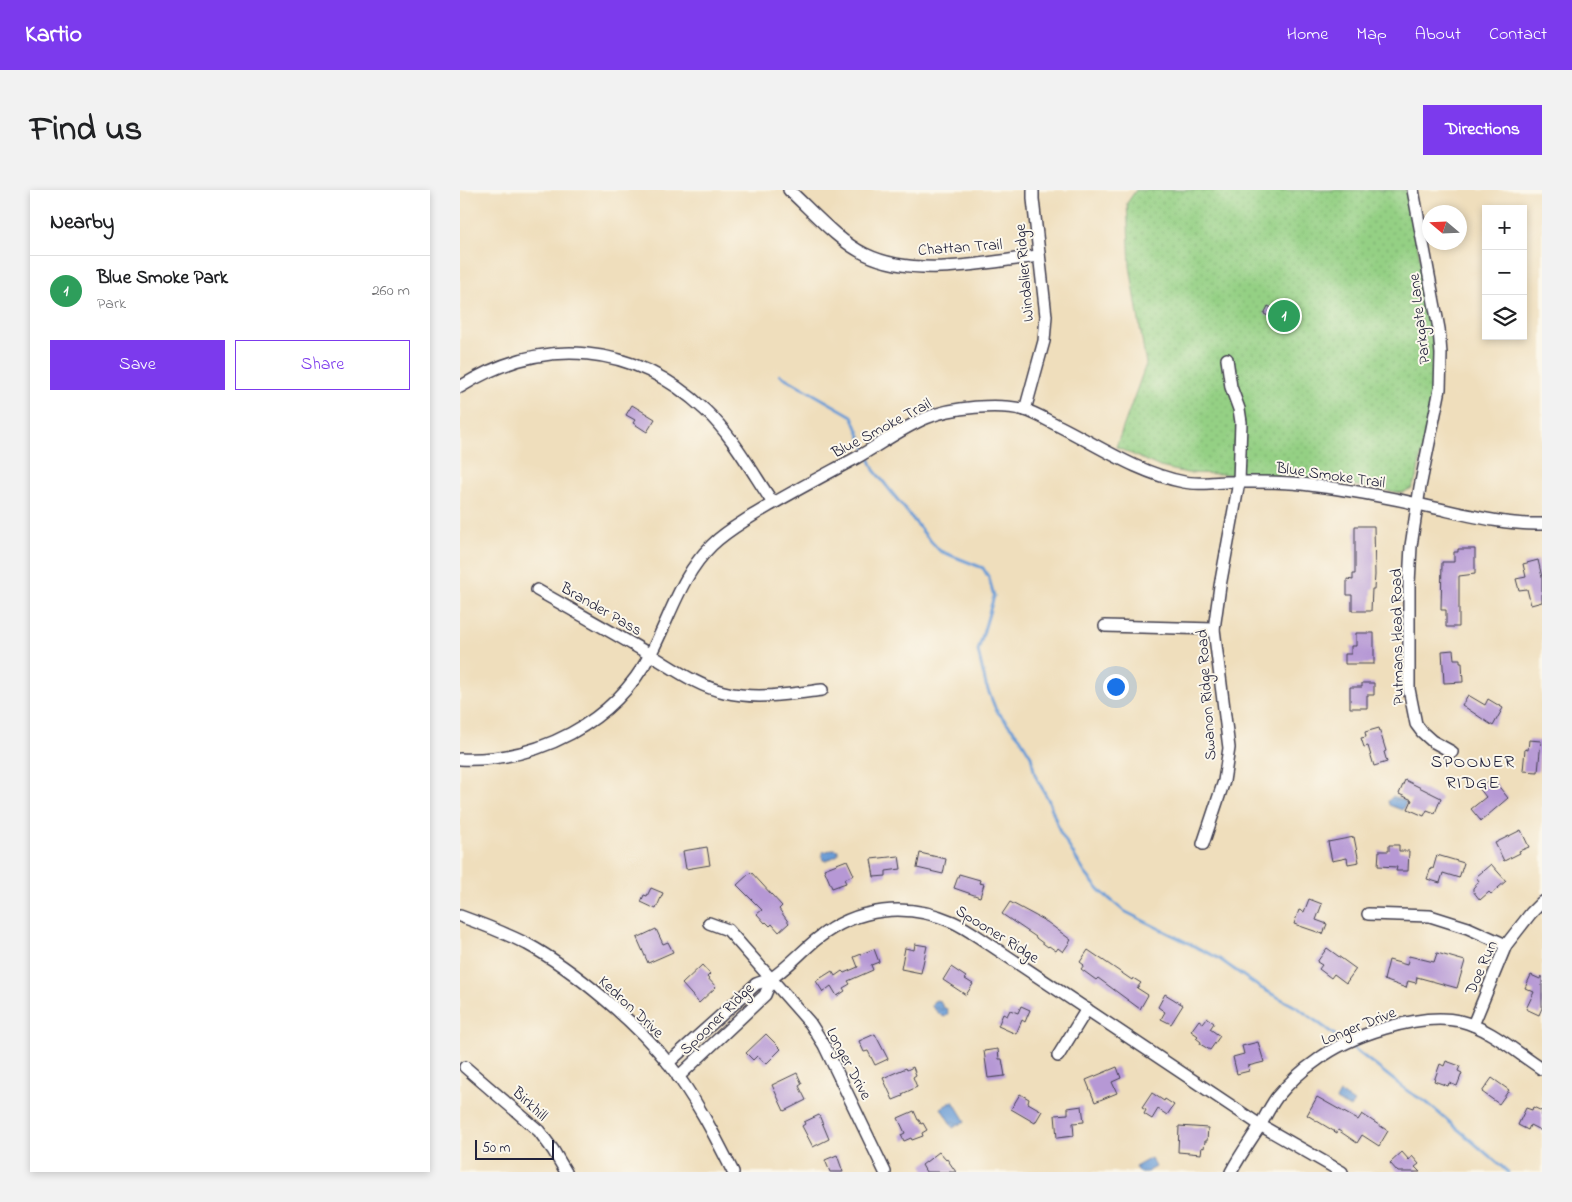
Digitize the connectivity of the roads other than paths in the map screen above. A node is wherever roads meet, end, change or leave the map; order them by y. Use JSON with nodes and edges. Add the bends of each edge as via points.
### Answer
{"nodes":[{"id":1,"x":789,"y":190,"type":"edge"},
{"id":2,"x":1034,"y":190,"type":"edge"},
{"id":3,"x":1413,"y":190,"type":"edge"},
{"id":4,"x":1039,"y":256,"type":"junction"},
{"id":5,"x":1227,"y":359,"type":"dead end"},
{"id":6,"x":460,"y":387,"type":"edge"},
{"id":7,"x":1025,"y":410,"type":"junction"},
{"id":8,"x":1239,"y":482,"type":"junction"},
{"id":9,"x":773,"y":503,"type":"junction"},
{"id":10,"x":1418,"y":504,"type":"junction"},
{"id":11,"x":1542,"y":524,"type":"edge"},
{"id":12,"x":537,"y":590,"type":"dead end"},
{"id":13,"x":1104,"y":626,"type":"dead end"},
{"id":14,"x":1214,"y":629,"type":"junction"},
{"id":15,"x":651,"y":654,"type":"junction"},
{"id":16,"x":822,"y":690,"type":"dead end"},
{"id":17,"x":1452,"y":752,"type":"dead end"},
{"id":18,"x":460,"y":758,"type":"edge"},
{"id":19,"x":1203,"y":844,"type":"dead end"},
{"id":20,"x":1542,"y":902,"type":"edge"},
{"id":21,"x":1368,"y":914,"type":"dead end"},
{"id":22,"x":460,"y":916,"type":"edge"},
{"id":23,"x":709,"y":922,"type":"dead end"},
{"id":24,"x":1506,"y":945,"type":"junction"},
{"id":25,"x":772,"y":978,"type":"junction"},
{"id":26,"x":1086,"y":1009,"type":"junction"},
{"id":27,"x":1473,"y":1025,"type":"junction"},
{"id":28,"x":1058,"y":1056,"type":"dead end"},
{"id":29,"x":668,"y":1063,"type":"junction"},
{"id":30,"x":465,"y":1067,"type":"dead end"},
{"id":31,"x":1542,"y":1069,"type":"edge"},
{"id":32,"x":678,"y":1077,"type":"junction"},
{"id":33,"x":1260,"y":1125,"type":"junction"},
{"id":34,"x":566,"y":1172,"type":"edge"},
{"id":35,"x":733,"y":1172,"type":"edge"},
{"id":36,"x":885,"y":1172,"type":"edge"},
{"id":37,"x":1230,"y":1172,"type":"edge"},
{"id":38,"x":1342,"y":1172,"type":"edge"}],
"edges":[{"from":1,"to":4,"type":"street","name":"Chattan Trail","via":[[850,245],[882,261],[926,268]]},
{"from":2,"to":4,"type":"street","name":"Windalier Ridge"},
{"from":3,"to":10,"type":"street","name":"Parkgate Lane","via":[[1439,329],[1440,354],[1440,389]]},
{"from":4,"to":7,"type":"street","name":"Windalier Ridge","via":[[1046,316],[1044,340]]},
{"from":5,"to":8,"type":"street","name":"Swanon Ridge Road","via":[[1241,422]]},
{"from":6,"to":9,"type":"street","via":[[494,368],[538,355],[581,353],[631,364],[661,377],[707,412],[734,444]]},
{"from":7,"to":8,"type":"street","name":"Blue Smoke Trail","via":[[1152,472],[1185,482]]},
{"from":7,"to":9,"type":"street","name":"Blue Smoke Trail","via":[[984,407],[947,411],[925,418]]},
{"from":8,"to":10,"type":"street","name":"Blue Smoke Trail","via":[[1299,483]]},
{"from":8,"to":14,"type":"street","name":"Swanon Ridge Road"},
{"from":9,"to":15,"type":"street","name":"Blue Smoke Trail","via":[[722,535],[698,559],[683,583]]},
{"from":10,"to":11,"type":"street","name":"Blue Smoke Trail","via":[[1509,522]]},
{"from":10,"to":17,"type":"street","name":"Putmans Head Road","via":[[1412,533],[1409,584],[1411,702],[1416,724],[1422,732]]},
{"from":12,"to":15,"type":"street","name":"Brander Pass"},
{"from":13,"to":14,"type":"street"},
{"from":14,"to":19,"type":"street","name":"Swanon Ridge Road","via":[[1229,748],[1224,781]]},
{"from":15,"to":16,"type":"street","name":"Brander Pass","via":[[704,686],[724,692],[778,696]]},
{"from":15,"to":18,"type":"street","name":"Blue Smoke Trail","via":[[618,698],[572,733],[541,748],[508,756]]},
{"from":20,"to":24,"type":"street","name":"Doe Run"},
{"from":21,"to":24,"type":"street","via":[[1430,916]]},
{"from":22,"to":29,"type":"street","name":"Kedron Drive","via":[[527,944],[559,965],[590,987]]},
{"from":23,"to":25,"type":"street","name":"Longer Drive","via":[[728,930]]},
{"from":24,"to":27,"type":"street","name":"Doe Run"},
{"from":25,"to":26,"type":"street","name":"Spooner Ridge","via":[[818,938],[847,920],[875,911],[903,909],[929,913],[955,923]]},
{"from":25,"to":29,"type":"street","name":"Spooner Ridge","via":[[756,984]]},
{"from":25,"to":32,"type":"street","name":"Spooner RIdge","via":[[766,995]]},
{"from":25,"to":36,"type":"street","name":"Longer Drive","via":[[824,1045]]},
{"from":26,"to":28,"type":"street"},
{"from":26,"to":33,"type":"street","name":"Spooner Ridge"},
{"from":27,"to":31,"type":"street","name":"Longer Drive"},
{"from":27,"to":33,"type":"street","name":"Longer Drive","via":[[1459,1021],[1414,1020],[1350,1042],[1317,1060],[1297,1076],[1276,1098]]},
{"from":29,"to":32,"type":"street","name":"Kedron Drive"},
{"from":30,"to":34,"type":"street","name":"Birkhill","via":[[539,1131]]},
{"from":32,"to":35,"type":"street","name":"Kedron Drive"},
{"from":33,"to":37,"type":"street","name":"Longer Drive"},
{"from":33,"to":38,"type":"street","name":"Spooner Ridge"}]}
